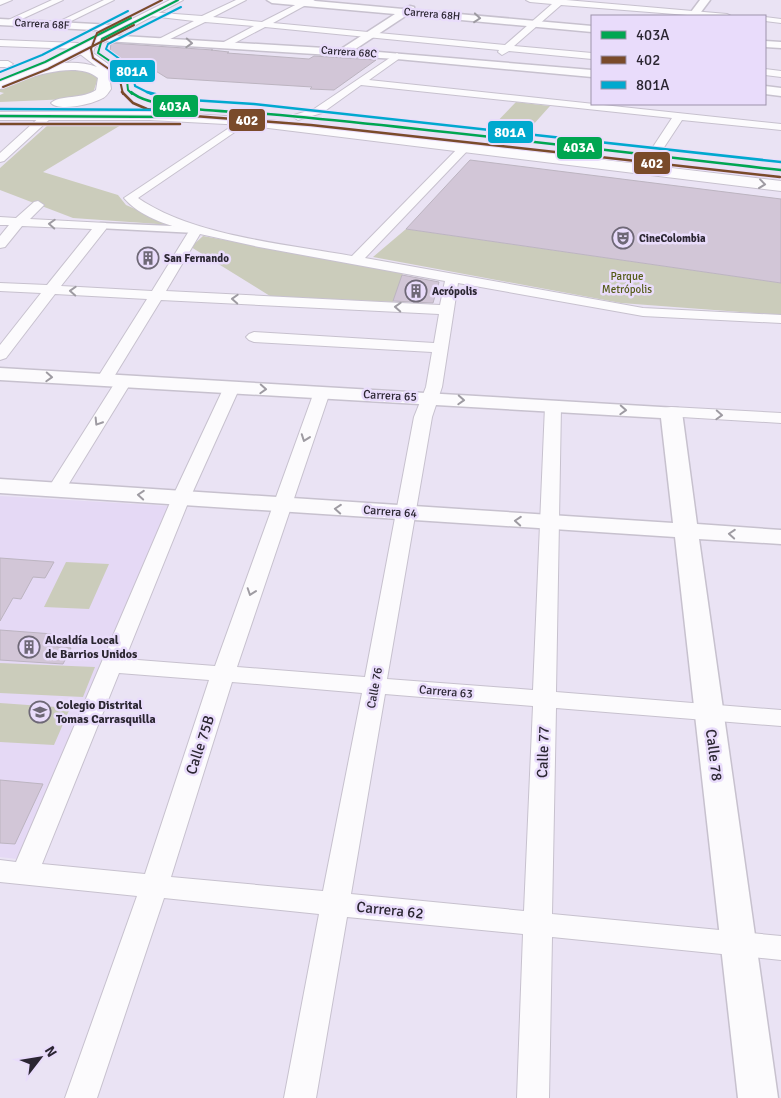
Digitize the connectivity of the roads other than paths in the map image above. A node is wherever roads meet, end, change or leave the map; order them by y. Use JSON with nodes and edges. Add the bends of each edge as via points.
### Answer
{"nodes":[{"id":1,"x":8,"y":0,"type":"edge"},
{"id":2,"x":59,"y":0,"type":"edge"},
{"id":3,"x":110,"y":0,"type":"edge"},
{"id":4,"x":167,"y":0,"type":"edge"},
{"id":5,"x":178,"y":0,"type":"edge"},
{"id":6,"x":242,"y":0,"type":"edge"},
{"id":7,"x":272,"y":0,"type":"edge"},
{"id":8,"x":530,"y":0,"type":"edge"},
{"id":9,"x":705,"y":0,"type":"edge"},
{"id":10,"x":560,"y":1,"type":"edge"},
{"id":11,"x":308,"y":2,"type":"edge"},
{"id":12,"x":0,"y":3,"type":"edge"},
{"id":13,"x":418,"y":4,"type":"dead end"},
{"id":14,"x":406,"y":12,"type":"junction"},
{"id":15,"x":151,"y":14,"type":"junction"},
{"id":16,"x":694,"y":15,"type":"edge"},
{"id":17,"x":203,"y":19,"type":"junction"},
{"id":18,"x":766,"y":19,"type":"edge"},
{"id":19,"x":781,"y":21,"type":"edge"},
{"id":20,"x":4,"y":22,"type":"edge"},
{"id":21,"x":535,"y":23,"type":"junction"},
{"id":22,"x":261,"y":24,"type":"junction"},
{"id":23,"x":56,"y":25,"type":"junction"},
{"id":24,"x":591,"y":28,"type":"edge"},
{"id":25,"x":109,"y":33,"type":"junction"},
{"id":26,"x":371,"y":35,"type":"junction"},
{"id":27,"x":159,"y":41,"type":"junction"},
{"id":28,"x":0,"y":43,"type":"edge"},
{"id":29,"x":766,"y":44,"type":"edge"},
{"id":30,"x":225,"y":45,"type":"junction"},
{"id":31,"x":781,"y":45,"type":"edge"},
{"id":32,"x":83,"y":46,"type":"junction"},
{"id":33,"x":507,"y":48,"type":"junction"},
{"id":34,"x":344,"y":52,"type":"junction"},
{"id":35,"x":397,"y":56,"type":"junction"},
{"id":36,"x":591,"y":56,"type":"edge"},
{"id":37,"x":489,"y":64,"type":"junction"},
{"id":38,"x":766,"y":72,"type":"edge"},
{"id":39,"x":27,"y":74,"type":"junction"},
{"id":40,"x":591,"y":74,"type":"edge"},
{"id":41,"x":781,"y":74,"type":"edge"},
{"id":42,"x":359,"y":82,"type":"junction"},
{"id":43,"x":1,"y":83,"type":"edge"},
{"id":44,"x":766,"y":90,"type":"edge"},
{"id":45,"x":781,"y":92,"type":"edge"},
{"id":46,"x":0,"y":106,"type":"edge"},
{"id":47,"x":28,"y":106,"type":"junction"},
{"id":48,"x":149,"y":106,"type":"junction"},
{"id":49,"x":0,"y":116,"type":"edge"},
{"id":50,"x":47,"y":116,"type":"junction"},
{"id":51,"x":679,"y":116,"type":"junction"},
{"id":52,"x":298,"y":117,"type":"junction"},
{"id":53,"x":244,"y":121,"type":"junction"},
{"id":54,"x":781,"y":127,"type":"edge"},
{"id":55,"x":466,"y":146,"type":"junction"},
{"id":56,"x":653,"y":156,"type":"junction"},
{"id":57,"x":0,"y":159,"type":"edge"},
{"id":58,"x":781,"y":170,"type":"edge"},
{"id":59,"x":781,"y":186,"type":"edge"},
{"id":60,"x":38,"y":205,"type":"dead end"},
{"id":61,"x":0,"y":221,"type":"edge"},
{"id":62,"x":19,"y":222,"type":"junction"},
{"id":63,"x":101,"y":226,"type":"junction"},
{"id":64,"x":196,"y":230,"type":"junction"},
{"id":65,"x":0,"y":244,"type":"edge"},
{"id":66,"x":355,"y":260,"type":"junction"},
{"id":67,"x":452,"y":278,"type":"junction"},
{"id":68,"x":0,"y":287,"type":"edge"},
{"id":69,"x":51,"y":290,"type":"junction"},
{"id":70,"x":156,"y":295,"type":"junction"},
{"id":71,"x":446,"y":310,"type":"junction"},
{"id":72,"x":781,"y":320,"type":"edge"},
{"id":73,"x":254,"y":337,"type":"dead end"},
{"id":74,"x":441,"y":348,"type":"junction"},
{"id":75,"x":0,"y":355,"type":"edge"},
{"id":76,"x":0,"y":374,"type":"edge"},
{"id":77,"x":114,"y":381,"type":"junction"},
{"id":78,"x":232,"y":387,"type":"junction"},
{"id":79,"x":322,"y":392,"type":"junction"},
{"id":80,"x":430,"y":399,"type":"junction"},
{"id":81,"x":553,"y":406,"type":"junction"},
{"id":82,"x":671,"y":412,"type":"junction"},
{"id":83,"x":781,"y":418,"type":"edge"},
{"id":84,"x":0,"y":486,"type":"edge"},
{"id":85,"x":56,"y":490,"type":"junction"},
{"id":86,"x":181,"y":498,"type":"junction"},
{"id":87,"x":282,"y":505,"type":"junction"},
{"id":88,"x":406,"y":513,"type":"junction"},
{"id":89,"x":550,"y":523,"type":"junction"},
{"id":90,"x":686,"y":531,"type":"junction"},
{"id":91,"x":781,"y":537,"type":"edge"},
{"id":92,"x":112,"y":665,"type":"junction"},
{"id":93,"x":223,"y":674,"type":"junction"},
{"id":94,"x":376,"y":686,"type":"junction"},
{"id":95,"x":544,"y":699,"type":"junction"},
{"id":96,"x":709,"y":712,"type":"junction"},
{"id":97,"x":781,"y":718,"type":"edge"},
{"id":98,"x":12,"y":872,"type":"edge"},
{"id":99,"x":154,"y":887,"type":"junction"},
{"id":100,"x":336,"y":905,"type":"junction"},
{"id":101,"x":537,"y":924,"type":"junction"},
{"id":102,"x":739,"y":944,"type":"junction"},
{"id":103,"x":781,"y":948,"type":"edge"},
{"id":104,"x":81,"y":1098,"type":"edge"},
{"id":105,"x":300,"y":1098,"type":"edge"},
{"id":106,"x":532,"y":1098,"type":"edge"},
{"id":107,"x":758,"y":1098,"type":"edge"}],
"edges":[{"from":1,"to":12,"type":"street"},
{"from":2,"to":20,"type":"street"},
{"from":3,"to":23,"type":"street"},
{"from":4,"to":25,"type":"main road"},
{"from":5,"to":15,"type":"main road"},
{"from":6,"to":17,"type":"street"},
{"from":7,"to":11,"type":"street","name":"Carrera 68H"},
{"from":8,"to":10,"type":"street"},
{"from":9,"to":16,"type":"street"},
{"from":10,"to":16,"type":"street"},
{"from":10,"to":21,"type":"street"},
{"from":11,"to":14,"type":"street","name":"Carrera 68H"},
{"from":11,"to":22,"type":"street"},
{"from":13,"to":14,"type":"street"},
{"from":14,"to":21,"type":"street","name":"Carrera 68H","one_way":true},
{"from":14,"to":26,"type":"street"},
{"from":15,"to":17,"type":"street"},
{"from":15,"to":25,"type":"main road"},
{"from":17,"to":22,"type":"street"},
{"from":17,"to":27,"type":"street"},
{"from":18,"to":19,"type":"street"},
{"from":20,"to":23,"type":"street","name":"Carrera 68F"},
{"from":21,"to":24,"type":"street","name":"Carrera 68H"},
{"from":21,"to":33,"type":"street"},
{"from":22,"to":26,"type":"street"},
{"from":22,"to":30,"type":"street"},
{"from":23,"to":25,"type":"street","name":"Carrera 68F"},
{"from":25,"to":27,"type":"street","name":"Carrera 68C"},
{"from":25,"to":32,"type":"main road"},
{"from":26,"to":33,"type":"street"},
{"from":26,"to":34,"type":"street"},
{"from":27,"to":30,"type":"street","name":"Carrera 68C","one_way":true},
{"from":28,"to":32,"type":"street"},
{"from":29,"to":31,"type":"street"},
{"from":30,"to":34,"type":"street","name":"Carrera 68C"},
{"from":32,"to":39,"type":"main road"},
{"from":32,"to":43,"type":"main road"},
{"from":32,"to":48,"type":"main road","via":[[86,54],[107,66],[115,75],[115,89],[119,95]]},
{"from":33,"to":36,"type":"street"},
{"from":33,"to":37,"type":"street"},
{"from":34,"to":35,"type":"street","name":"Carrera 68C"},
{"from":35,"to":37,"type":"street","name":"Carrera 68C"},
{"from":35,"to":42,"type":"street"},
{"from":37,"to":40,"type":"street","name":"Carrera 68C"},
{"from":38,"to":41,"type":"street"},
{"from":39,"to":43,"type":"main road"},
{"from":39,"to":47,"type":"main road","via":[[75,67],[98,71],[104,77],[104,90],[95,97]]},
{"from":42,"to":51,"type":"street"},
{"from":42,"to":52,"type":"street","via":[[318,111]]},
{"from":44,"to":45,"type":"street"},
{"from":46,"to":47,"type":"main road"},
{"from":47,"to":48,"type":"main road"},
{"from":48,"to":52,"type":"main road"},
{"from":49,"to":50,"type":"main road"},
{"from":50,"to":53,"type":"main road","via":[[158,116]]},
{"from":50,"to":57,"type":"street"},
{"from":51,"to":54,"type":"street"},
{"from":51,"to":56,"type":"street"},
{"from":52,"to":56,"type":"main road"},
{"from":53,"to":55,"type":"main road"},
{"from":53,"to":64,"type":"street","via":[[130,198],[143,208]]},
{"from":55,"to":59,"type":"main road","one_way":true},
{"from":55,"to":66,"type":"street"},
{"from":56,"to":58,"type":"main road"},
{"from":60,"to":62,"type":"street"},
{"from":61,"to":62,"type":"street"},
{"from":63,"to":62,"type":"street","one_way":true},
{"from":62,"to":65,"type":"street"},
{"from":63,"to":64,"type":"street"},
{"from":63,"to":69,"type":"street"},
{"from":64,"to":66,"type":"street"},
{"from":64,"to":70,"type":"street"},
{"from":66,"to":67,"type":"street"},
{"from":67,"to":71,"type":"street","name":"Calle 76"},
{"from":67,"to":72,"type":"street","via":[[643,312]]},
{"from":68,"to":69,"type":"street"},
{"from":70,"to":69,"type":"street","one_way":true},
{"from":69,"to":75,"type":"street"},
{"from":71,"to":70,"type":"street","one_way":true},
{"from":70,"to":77,"type":"street"},
{"from":71,"to":74,"type":"street","name":"Calle 76"},
{"from":73,"to":74,"type":"street"},
{"from":74,"to":80,"type":"street","name":"Calle 76"},
{"from":76,"to":77,"type":"street","name":"Carrera 65","one_way":true},
{"from":77,"to":78,"type":"street","name":"Carrera 65"},
{"from":77,"to":85,"type":"street","one_way":true},
{"from":78,"to":79,"type":"street","name":"Carrera 65","one_way":true},
{"from":78,"to":86,"type":"street"},
{"from":79,"to":80,"type":"street","name":"Carrera 65"},
{"from":79,"to":87,"type":"street","name":"Calle 75B","one_way":true},
{"from":80,"to":81,"type":"street","name":"Carrera 65","one_way":true},
{"from":80,"to":88,"type":"street","name":"Calle 76","via":[[423,417]]},
{"from":81,"to":82,"type":"street","name":"Carrera 65","one_way":true},
{"from":81,"to":89,"type":"street","name":"Calle 77"},
{"from":82,"to":83,"type":"street","name":"Carrera 65","one_way":true},
{"from":82,"to":90,"type":"street","name":"Calle 78"},
{"from":84,"to":85,"type":"street","name":"Carrera 64"},
{"from":86,"to":85,"type":"street","name":"Carrera 64","one_way":true},
{"from":86,"to":87,"type":"street","name":"Carrera 64"},
{"from":86,"to":92,"type":"street"},
{"from":88,"to":87,"type":"street","name":"Carrera 64","one_way":true},
{"from":87,"to":93,"type":"street","name":"Calle 75B","one_way":true},
{"from":89,"to":88,"type":"street","name":"Carrera 64","one_way":true},
{"from":88,"to":94,"type":"street","name":"Calle 76"},
{"from":89,"to":90,"type":"street","name":"Carrera 64"},
{"from":89,"to":95,"type":"street","name":"Calle 77"},
{"from":91,"to":90,"type":"street","name":"Carrera 64","one_way":true},
{"from":90,"to":96,"type":"street","name":"Calle 78"},
{"from":92,"to":93,"type":"street","name":"Carrera 63"},
{"from":92,"to":98,"type":"street"},
{"from":93,"to":94,"type":"street","name":"Carrera 63"},
{"from":93,"to":99,"type":"street","name":"Calle 75B"},
{"from":94,"to":95,"type":"street","name":"Carrera 63"},
{"from":94,"to":100,"type":"street","name":"Calle 76"},
{"from":95,"to":96,"type":"street","name":"Carrera 63"},
{"from":95,"to":101,"type":"street","name":"Calle 77"},
{"from":96,"to":97,"type":"street","name":"Carrera 63"},
{"from":96,"to":102,"type":"street","name":"Calle 78"},
{"from":98,"to":99,"type":"street","name":"Carrera 62"},
{"from":99,"to":100,"type":"street","name":"Carrera 62"},
{"from":99,"to":104,"type":"street","name":"Calle 75B"},
{"from":100,"to":101,"type":"street","name":"Carrera 62"},
{"from":100,"to":105,"type":"street","name":"Calle 76"},
{"from":101,"to":102,"type":"street","name":"Carrera 62"},
{"from":101,"to":106,"type":"street","name":"Calle 77"},
{"from":102,"to":103,"type":"street","name":"Carrera 62"},
{"from":102,"to":107,"type":"street","name":"Calle 78"}]}
